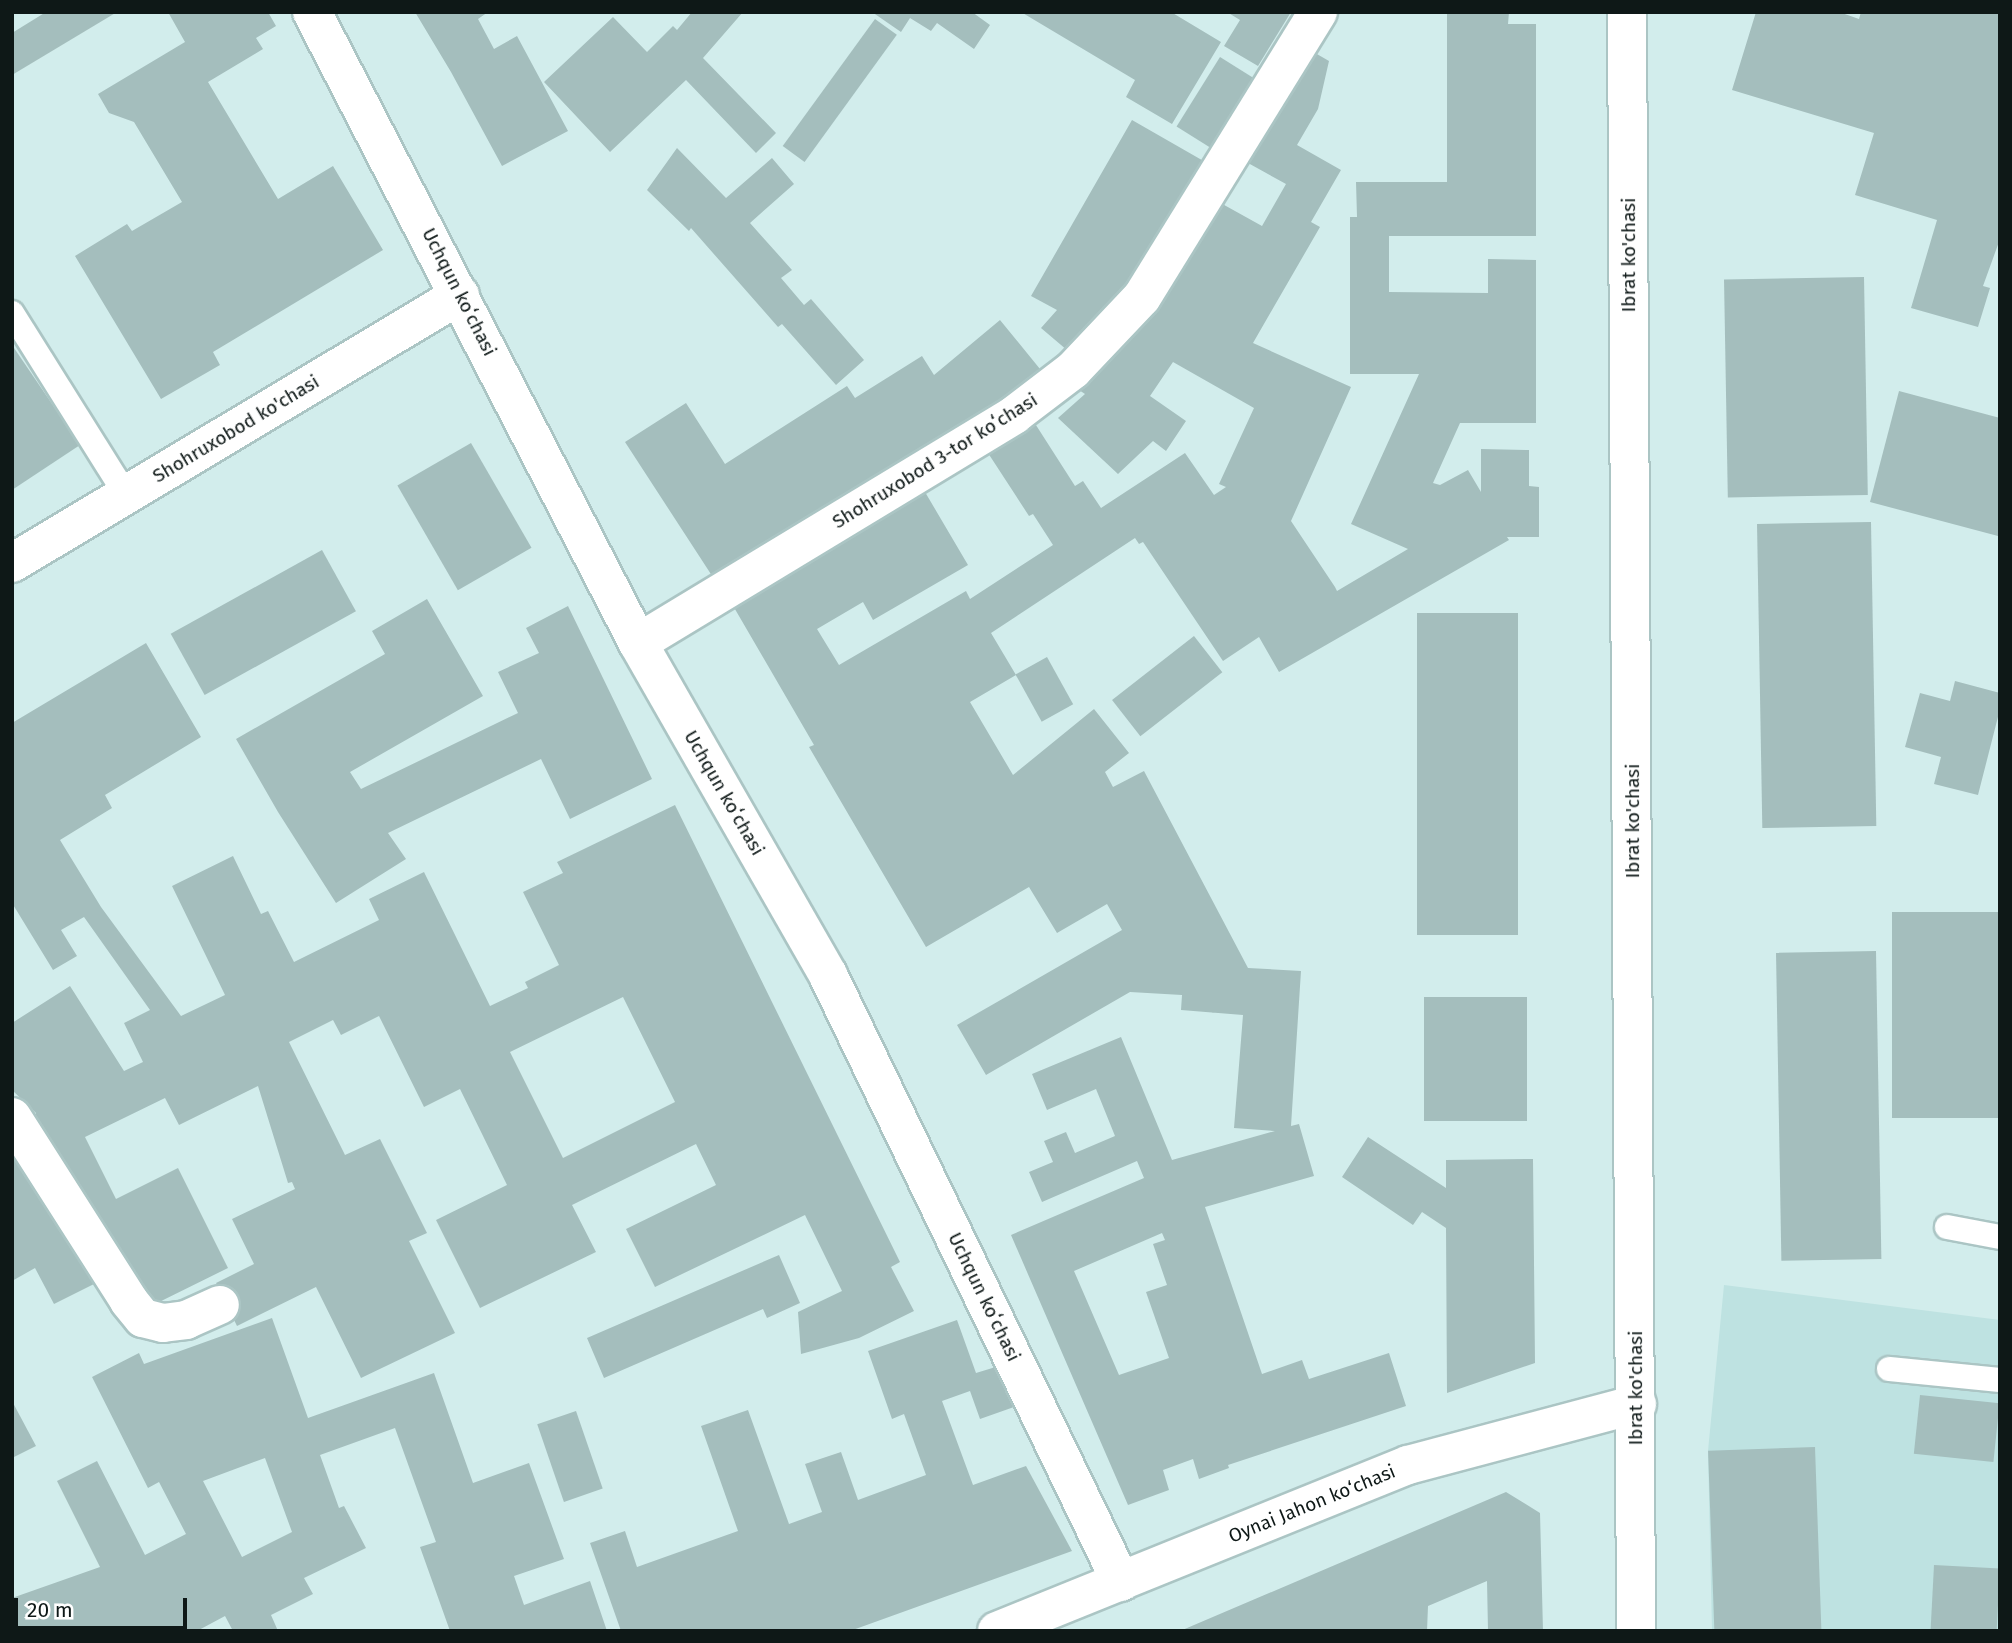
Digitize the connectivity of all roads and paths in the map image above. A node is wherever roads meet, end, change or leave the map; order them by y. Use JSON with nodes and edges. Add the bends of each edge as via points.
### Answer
{"nodes":[{"id":1,"x":312,"y":12,"type":"edge"},
{"id":2,"x":1318,"y":12,"type":"edge"},
{"id":3,"x":1627,"y":12,"type":"edge"},
{"id":4,"x":460,"y":295,"type":"junction"},
{"id":5,"x":12,"y":313,"type":"edge"},
{"id":6,"x":126,"y":495,"type":"junction"},
{"id":7,"x":12,"y":563,"type":"edge"},
{"id":8,"x":638,"y":643,"type":"junction"},
{"id":9,"x":12,"y":1117,"type":"edge"},
{"id":10,"x":1947,"y":1227,"type":"dead end"},
{"id":11,"x":2000,"y":1237,"type":"edge"},
{"id":12,"x":220,"y":1305,"type":"dead end"},
{"id":13,"x":1889,"y":1369,"type":"dead end"},
{"id":14,"x":2000,"y":1380,"type":"edge"},
{"id":15,"x":1637,"y":1404,"type":"junction"},
{"id":16,"x":1121,"y":1582,"type":"junction"},
{"id":17,"x":997,"y":1631,"type":"edge"},
{"id":18,"x":1636,"y":1631,"type":"edge"}],
"edges":[{"from":1,"to":4,"type":"street","name":"Uchqun koʻchasi"},
{"from":2,"to":8,"type":"street","name":"Shohruxobod 3-tor koʻchasi","via":[[1142,297],[1073,370],[1014,415]]},
{"from":3,"to":15,"type":"street","name":"Ibrat ko'chasi"},
{"from":4,"to":6,"type":"street","name":"Shohruxobod ko'chasi"},
{"from":4,"to":8,"type":"street","name":"Uchqun koʻchasi"},
{"from":5,"to":6,"type":"lane"},
{"from":6,"to":7,"type":"street","name":"Shohruxobod ko'chasi"},
{"from":8,"to":16,"type":"street","name":"Uchqun koʻchasi","via":[[828,975]]},
{"from":9,"to":12,"type":"street","via":[[143,1318],[163,1323],[186,1320]]},
{"from":10,"to":11,"type":"lane"},
{"from":13,"to":14,"type":"lane"},
{"from":15,"to":16,"type":"street","name":"Oynai Jahon ko‘chasi","via":[[1408,1465]]},
{"from":15,"to":18,"type":"street","name":"Ibrat ko'chasi"},
{"from":16,"to":17,"type":"street","name":"Oynai Jahon ko‘chasi"}]}
